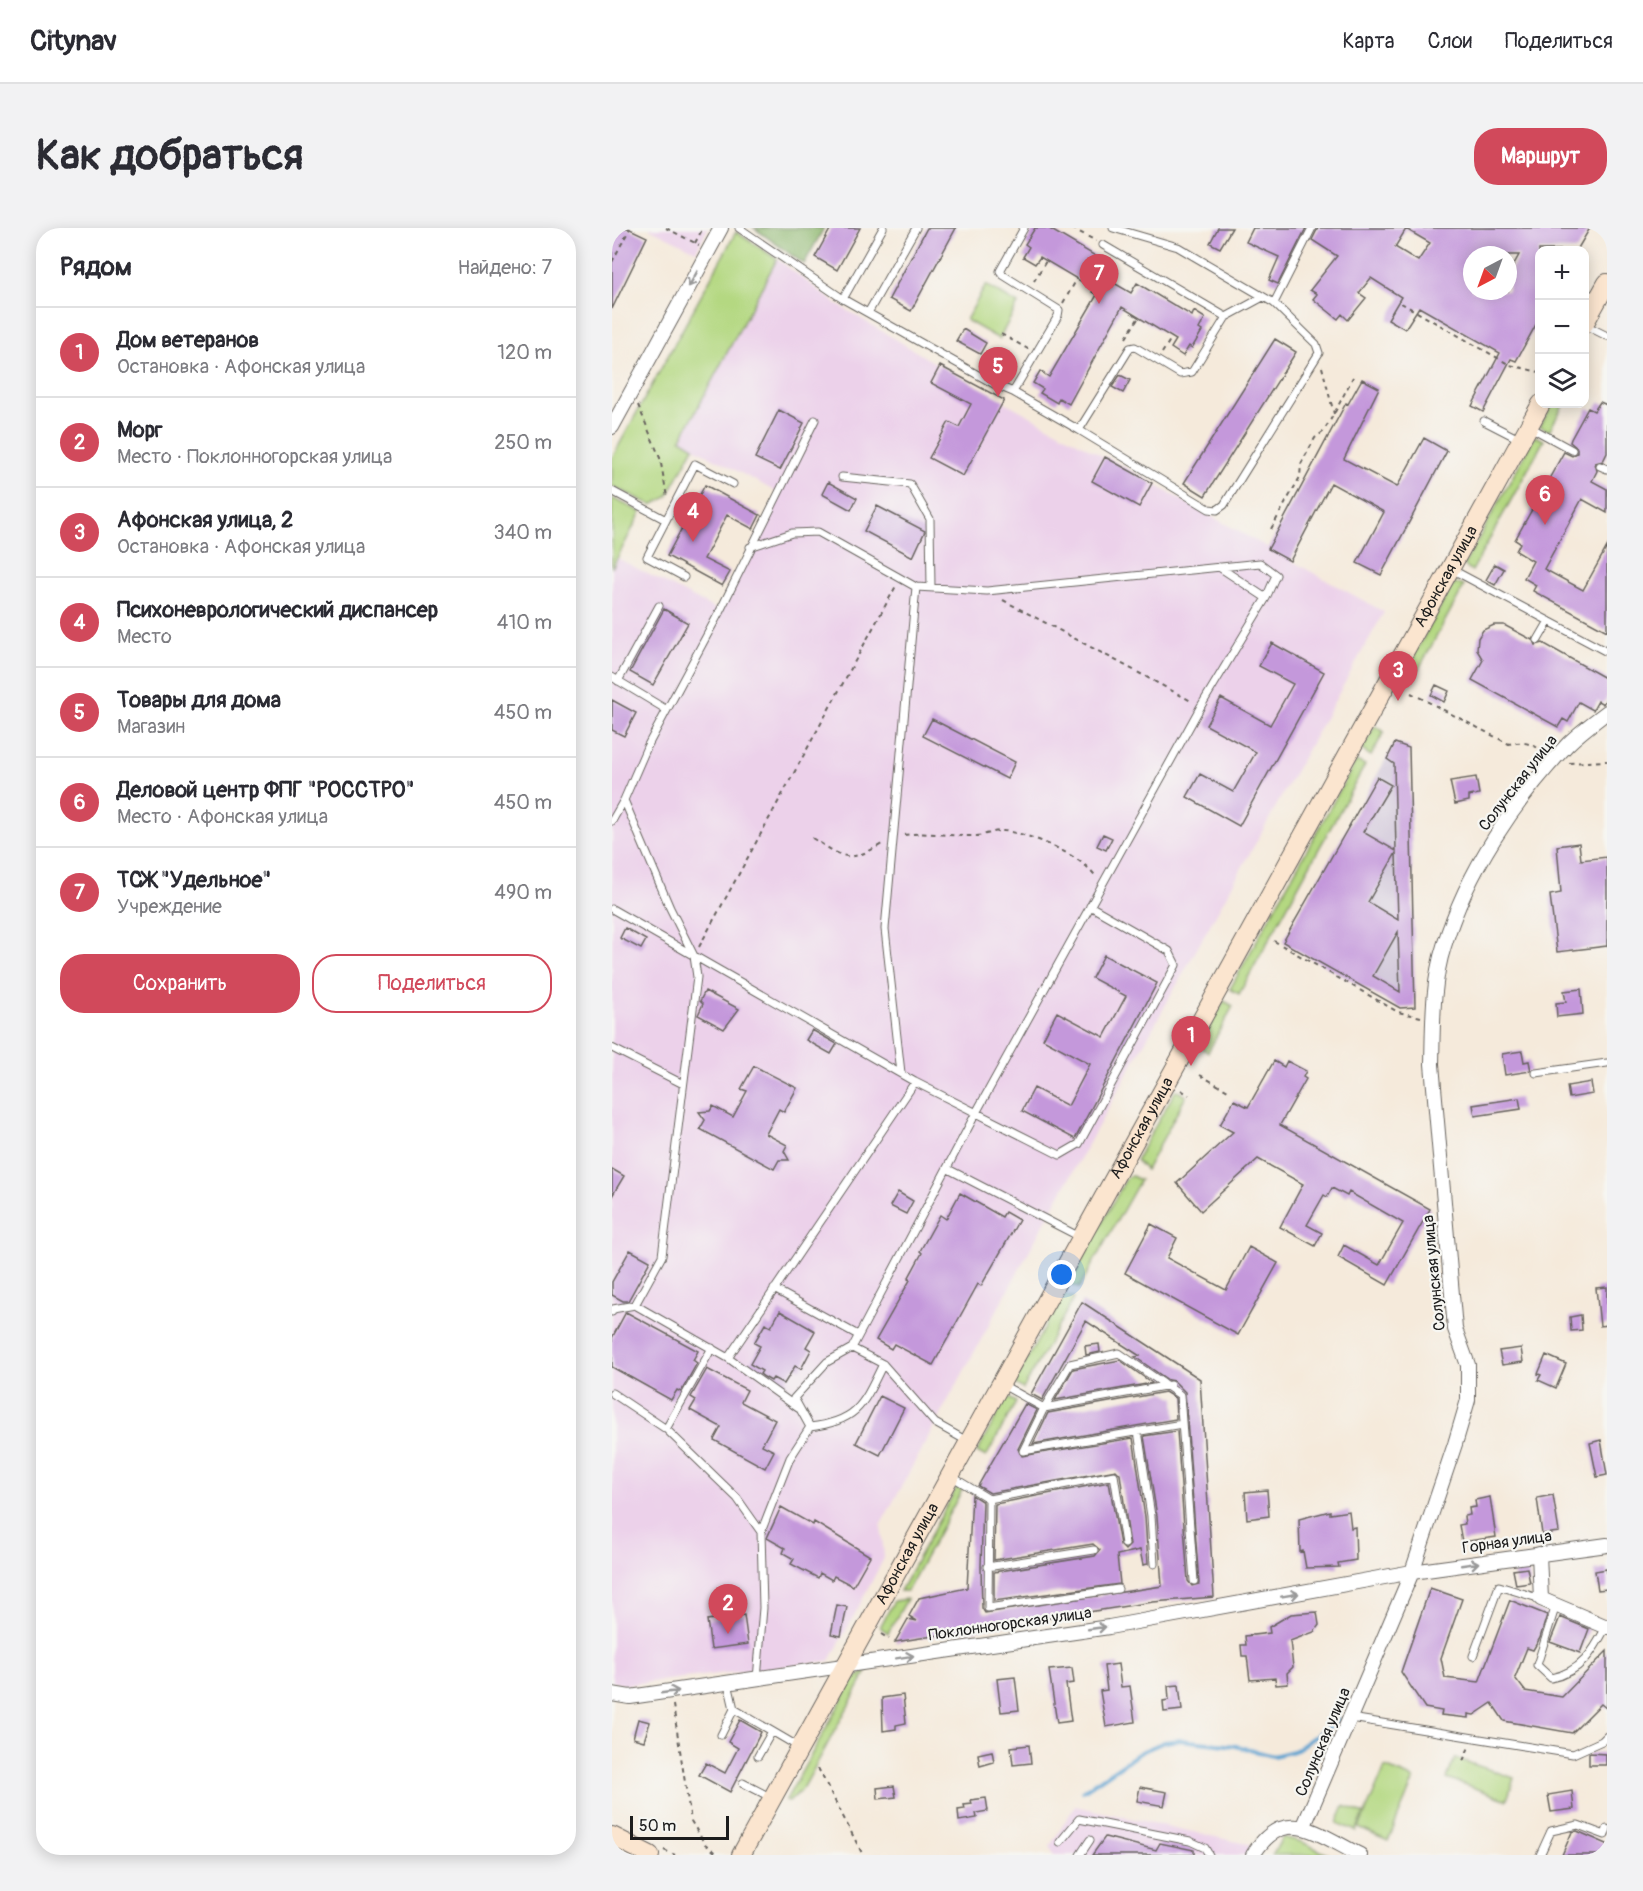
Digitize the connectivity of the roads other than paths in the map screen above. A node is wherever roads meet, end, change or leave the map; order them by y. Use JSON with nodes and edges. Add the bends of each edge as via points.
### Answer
{"nodes":[{"id":1,"x":721,"y":228,"type":"edge"},
{"id":2,"x":739,"y":228,"type":"edge"},
{"id":3,"x":883,"y":228,"type":"edge"},
{"id":4,"x":916,"y":228,"type":"edge"},
{"id":5,"x":1024,"y":228,"type":"edge"},
{"id":6,"x":1113,"y":228,"type":"edge"},
{"id":7,"x":1312,"y":228,"type":"edge"},
{"id":8,"x":1103,"y":245,"type":"road end"},
{"id":9,"x":1597,"y":292,"type":"edge"},
{"id":10,"x":1263,"y":297,"type":"junction"},
{"id":11,"x":843,"y":299,"type":"junction"},
{"id":12,"x":1274,"y":303,"type":"junction"},
{"id":13,"x":1589,"y":312,"type":"edge"},
{"id":14,"x":868,"y":313,"type":"junction"},
{"id":15,"x":1226,"y":317,"type":"junction"},
{"id":16,"x":1589,"y":327,"type":"edge"},
{"id":17,"x":1607,"y":336,"type":"edge"},
{"id":18,"x":1013,"y":392,"type":"junction"},
{"id":19,"x":1539,"y":408,"type":"edge"},
{"id":20,"x":815,"y":420,"type":"dead end"},
{"id":21,"x":1484,"y":421,"type":"dead end"},
{"id":22,"x":612,"y":427,"type":"edge"},
{"id":23,"x":1079,"y":430,"type":"junction"},
{"id":24,"x":1525,"y":433,"type":"junction"},
{"id":25,"x":1572,"y":450,"type":"dead end"},
{"id":26,"x":842,"y":477,"type":"dead end"},
{"id":27,"x":733,"y":484,"type":"dead end"},
{"id":28,"x":612,"y":491,"type":"edge"},
{"id":29,"x":666,"y":520,"type":"junction"},
{"id":30,"x":750,"y":548,"type":"junction"},
{"id":31,"x":1219,"y":567,"type":"junction"},
{"id":32,"x":1451,"y":569,"type":"junction"},
{"id":33,"x":684,"y":577,"type":"dead end"},
{"id":34,"x":916,"y":586,"type":"junction"},
{"id":35,"x":931,"y":588,"type":"junction"},
{"id":36,"x":1266,"y":598,"type":"junction"},
{"id":37,"x":660,"y":606,"type":"dead end"},
{"id":38,"x":1548,"y":621,"type":"junction"},
{"id":39,"x":1538,"y":640,"type":"dead end"},
{"id":40,"x":1607,"y":652,"type":"edge"},
{"id":41,"x":615,"y":679,"type":"edge"},
{"id":42,"x":667,"y":710,"type":"junction"},
{"id":43,"x":1607,"y":712,"type":"edge"},
{"id":44,"x":624,"y":800,"type":"junction"},
{"id":45,"x":612,"y":821,"type":"edge"},
{"id":46,"x":1090,"y":906,"type":"junction"},
{"id":47,"x":612,"y":909,"type":"edge"},
{"id":48,"x":694,"y":956,"type":"junction"},
{"id":49,"x":612,"y":1048,"type":"edge"},
{"id":50,"x":1607,"y":1063,"type":"edge"},
{"id":51,"x":901,"y":1073,"type":"junction"},
{"id":52,"x":1536,"y":1073,"type":"dead end"},
{"id":53,"x":915,"y":1082,"type":"junction"},
{"id":54,"x":683,"y":1084,"type":"junction"},
{"id":55,"x":977,"y":1111,"type":"junction"},
{"id":56,"x":948,"y":1169,"type":"junction"},
{"id":57,"x":1082,"y":1238,"type":"junction"},
{"id":58,"x":774,"y":1289,"type":"junction"},
{"id":59,"x":635,"y":1305,"type":"junction"},
{"id":60,"x":612,"y":1310,"type":"edge"},
{"id":61,"x":858,"y":1335,"type":"junction"},
{"id":62,"x":712,"y":1348,"type":"junction"},
{"id":63,"x":852,"y":1348,"type":"junction"},
{"id":64,"x":728,"y":1358,"type":"junction"},
{"id":65,"x":883,"y":1364,"type":"junction"},
{"id":66,"x":1001,"y":1384,"type":"junction"},
{"id":67,"x":1170,"y":1385,"type":"junction"},
{"id":68,"x":612,"y":1393,"type":"edge"},
{"id":69,"x":798,"y":1408,"type":"junction"},
{"id":70,"x":1044,"y":1408,"type":"junction"},
{"id":71,"x":1182,"y":1424,"type":"junction"},
{"id":72,"x":810,"y":1426,"type":"junction"},
{"id":73,"x":666,"y":1429,"type":"junction"},
{"id":74,"x":1138,"y":1431,"type":"junction"},
{"id":75,"x":969,"y":1443,"type":"junction"},
{"id":76,"x":951,"y":1476,"type":"junction"},
{"id":77,"x":989,"y":1498,"type":"junction"},
{"id":78,"x":761,"y":1532,"type":"junction"},
{"id":79,"x":1125,"y":1545,"type":"dead end"},
{"id":80,"x":1607,"y":1545,"type":"edge"},
{"id":81,"x":1094,"y":1550,"type":"dead end"},
{"id":82,"x":1539,"y":1554,"type":"junction"},
{"id":83,"x":1154,"y":1564,"type":"dead end"},
{"id":84,"x":987,"y":1567,"type":"junction"},
{"id":85,"x":1412,"y":1572,"type":"junction"},
{"id":86,"x":1194,"y":1581,"type":"dead end"},
{"id":87,"x":1118,"y":1589,"type":"dead end"},
{"id":88,"x":1541,"y":1599,"type":"junction"},
{"id":89,"x":1556,"y":1605,"type":"junction"},
{"id":90,"x":1607,"y":1627,"type":"edge"},
{"id":91,"x":1473,"y":1656,"type":"dead end"},
{"id":92,"x":847,"y":1666,"type":"junction"},
{"id":93,"x":757,"y":1679,"type":"junction"},
{"id":94,"x":728,"y":1683,"type":"junction"},
{"id":95,"x":612,"y":1694,"type":"edge"},
{"id":96,"x":734,"y":1709,"type":"junction"},
{"id":97,"x":1351,"y":1718,"type":"junction"},
{"id":98,"x":771,"y":1732,"type":"junction"},
{"id":99,"x":721,"y":1735,"type":"dead end"},
{"id":100,"x":1607,"y":1736,"type":"edge"},
{"id":101,"x":800,"y":1748,"type":"junction"},
{"id":102,"x":758,"y":1756,"type":"dead end"},
{"id":103,"x":743,"y":1783,"type":"dead end"},
{"id":104,"x":772,"y":1798,"type":"junction"},
{"id":105,"x":1303,"y":1827,"type":"junction"},
{"id":106,"x":1607,"y":1829,"type":"edge"},
{"id":107,"x":612,"y":1836,"type":"edge"},
{"id":108,"x":1090,"y":1840,"type":"dead end"},
{"id":109,"x":1060,"y":1842,"type":"dead end"},
{"id":110,"x":650,"y":1855,"type":"edge"},
{"id":111,"x":741,"y":1855,"type":"edge"},
{"id":112,"x":1080,"y":1855,"type":"edge"},
{"id":113,"x":1209,"y":1855,"type":"edge"},
{"id":114,"x":1253,"y":1855,"type":"edge"},
{"id":115,"x":1360,"y":1855,"type":"edge"},
{"id":116,"x":1540,"y":1855,"type":"edge"}],
"edges":[{"from":1,"to":22,"type":"street","one_way":true},
{"from":2,"to":11,"type":"lane"},
{"from":3,"to":11,"type":"lane"},
{"from":4,"to":14,"type":"lane"},
{"from":5,"to":18,"type":"lane","via":[[1000,271],[1059,310]]},
{"from":6,"to":10,"type":"lane","via":[[1178,247]]},
{"from":7,"to":12,"type":"lane"},
{"from":8,"to":15,"type":"lane"},
{"from":9,"to":13,"type":"street"},
{"from":10,"to":12,"type":"lane"},
{"from":10,"to":15,"type":"lane"},
{"from":11,"to":14,"type":"lane"},
{"from":12,"to":23,"type":"lane","via":[[1316,344],[1318,353],[1224,505],[1217,510],[1209,509]]},
{"from":14,"to":18,"type":"lane"},
{"from":15,"to":23,"type":"lane","via":[[1192,372],[1180,374],[1135,347],[1130,348]]},
{"from":16,"to":17,"type":"lane"},
{"from":18,"to":23,"type":"lane"},
{"from":19,"to":24,"type":"street","name":"Афонская улица"},
{"from":20,"to":30,"type":"lane"},
{"from":21,"to":24,"type":"lane"},
{"from":24,"to":25,"type":"lane"},
{"from":24,"to":32,"type":"street","name":"Афонская улица"},
{"from":26,"to":35,"type":"lane","via":[[910,484],[930,519]]},
{"from":27,"to":29,"type":"lane","via":[[695,464]]},
{"from":28,"to":29,"type":"lane"},
{"from":29,"to":33,"type":"lane","via":[[647,557]]},
{"from":30,"to":34,"type":"lane","via":[[792,532],[818,532]]},
{"from":30,"to":42,"type":"lane"},
{"from":31,"to":35,"type":"lane","via":[[987,591]]},
{"from":31,"to":36,"type":"lane"},
{"from":31,"to":36,"type":"lane","via":[[1260,563],[1270,568],[1276,575]]},
{"from":32,"to":38,"type":"lane"},
{"from":32,"to":57,"type":"street","name":"Афонская улица"},
{"from":34,"to":35,"type":"lane"},
{"from":34,"to":51,"type":"lane","via":[[885,929]]},
{"from":36,"to":46,"type":"lane"},
{"from":37,"to":41,"type":"lane"},
{"from":38,"to":39,"type":"lane"},
{"from":38,"to":40,"type":"lane"},
{"from":41,"to":42,"type":"lane"},
{"from":42,"to":44,"type":"lane"},
{"from":43,"to":85,"type":"street","name":"Солунская улица","via":[[1569,743],[1509,817],[1473,876],[1444,946],[1432,1020],[1432,1064],[1455,1329],[1468,1365],[1468,1400]]},
{"from":44,"to":45,"type":"lane"},
{"from":44,"to":48,"type":"lane"},
{"from":46,"to":55,"type":"lane"},
{"from":46,"to":55,"type":"lane","via":[[1169,951],[1176,965],[1079,1144],[1060,1155]]},
{"from":47,"to":48,"type":"lane"},
{"from":48,"to":51,"type":"lane"},
{"from":48,"to":54,"type":"lane","via":[[697,977]]},
{"from":49,"to":54,"type":"lane"},
{"from":50,"to":52,"type":"lane"},
{"from":51,"to":53,"type":"lane"},
{"from":53,"to":55,"type":"lane"},
{"from":53,"to":58,"type":"lane"},
{"from":54,"to":59,"type":"lane","via":[[662,1256]]},
{"from":55,"to":56,"type":"lane"},
{"from":56,"to":57,"type":"lane"},
{"from":56,"to":61,"type":"lane"},
{"from":57,"to":66,"type":"street","name":"Афонская улица"},
{"from":58,"to":61,"type":"lane"},
{"from":58,"to":64,"type":"lane"},
{"from":59,"to":60,"type":"lane"},
{"from":59,"to":62,"type":"lane"},
{"from":61,"to":63,"type":"lane"},
{"from":62,"to":64,"type":"lane"},
{"from":62,"to":73,"type":"lane"},
{"from":63,"to":65,"type":"lane"},
{"from":63,"to":69,"type":"lane","via":[[828,1362],[794,1398]]},
{"from":64,"to":69,"type":"lane"},
{"from":65,"to":72,"type":"lane","via":[[855,1412],[834,1424]]},
{"from":65,"to":75,"type":"lane","via":[[935,1423]]},
{"from":66,"to":70,"type":"lane"},
{"from":66,"to":75,"type":"street","name":"Афонская улица"},
{"from":67,"to":70,"type":"lane"},
{"from":67,"to":70,"type":"lane","via":[[1119,1353],[1070,1364]]},
{"from":67,"to":71,"type":"lane","via":[[1180,1395]]},
{"from":68,"to":73,"type":"lane"},
{"from":69,"to":72,"type":"lane"},
{"from":70,"to":74,"type":"lane","via":[[1023,1451]]},
{"from":71,"to":74,"type":"lane"},
{"from":71,"to":86,"type":"lane"},
{"from":72,"to":78,"type":"lane","via":[[790,1458]]},
{"from":73,"to":78,"type":"lane","via":[[737,1498]]},
{"from":74,"to":83,"type":"lane"},
{"from":75,"to":76,"type":"street","name":"Афонская улица"},
{"from":76,"to":77,"type":"lane"},
{"from":76,"to":92,"type":"street","name":"Афонская улица"},
{"from":77,"to":79,"type":"lane","via":[[1114,1475]]},
{"from":77,"to":84,"type":"lane"},
{"from":78,"to":93,"type":"lane","via":[[763,1608]]},
{"from":80,"to":82,"type":"street","name":"Горная улица"},
{"from":81,"to":84,"type":"lane"},
{"from":85,"to":82,"type":"street","name":"Горная улица","one_way":true},
{"from":82,"to":88,"type":"street"},
{"from":84,"to":87,"type":"lane","via":[[988,1608]]},
{"from":92,"to":85,"type":"street","name":"Поклонногорская улица","one_way":true,"via":[[1109,1627]]},
{"from":85,"to":97,"type":"street","name":"Солунская улица"},
{"from":88,"to":89,"type":"street"},
{"from":88,"to":91,"type":"lane","via":[[1499,1586]]},
{"from":89,"to":90,"type":"street"},
{"from":89,"to":90,"type":"lane","via":[[1537,1665],[1551,1678],[1567,1675],[1592,1654]]},
{"from":92,"to":93,"type":"street","name":"Поклонногорская улица"},
{"from":92,"to":101,"type":"street","name":"Афонская улица"},
{"from":93,"to":94,"type":"street","name":"Поклонногорская улица"},
{"from":95,"to":94,"type":"street","name":"Поклонногорская улица","one_way":true,"via":[[630,1697]]},
{"from":94,"to":96,"type":"lane"},
{"from":96,"to":98,"type":"lane"},
{"from":96,"to":99,"type":"lane"},
{"from":97,"to":100,"type":"lane","via":[[1572,1754]]},
{"from":97,"to":105,"type":"street","name":"Солунская улица"},
{"from":98,"to":101,"type":"lane"},
{"from":98,"to":102,"type":"lane"},
{"from":101,"to":104,"type":"street","name":"Афонская улица"},
{"from":103,"to":104,"type":"lane"},
{"from":104,"to":111,"type":"street","name":"Афонская улица"},
{"from":105,"to":114,"type":"street","via":[[1290,1825],[1276,1830]]},
{"from":105,"to":115,"type":"street"},
{"from":106,"to":116,"type":"lane","via":[[1605,1835],[1578,1826],[1551,1831]]},
{"from":107,"to":110,"type":"street"},
{"from":108,"to":112,"type":"lane"},
{"from":109,"to":113,"type":"lane","via":[[1079,1819],[1190,1841],[1205,1848]]}]}
